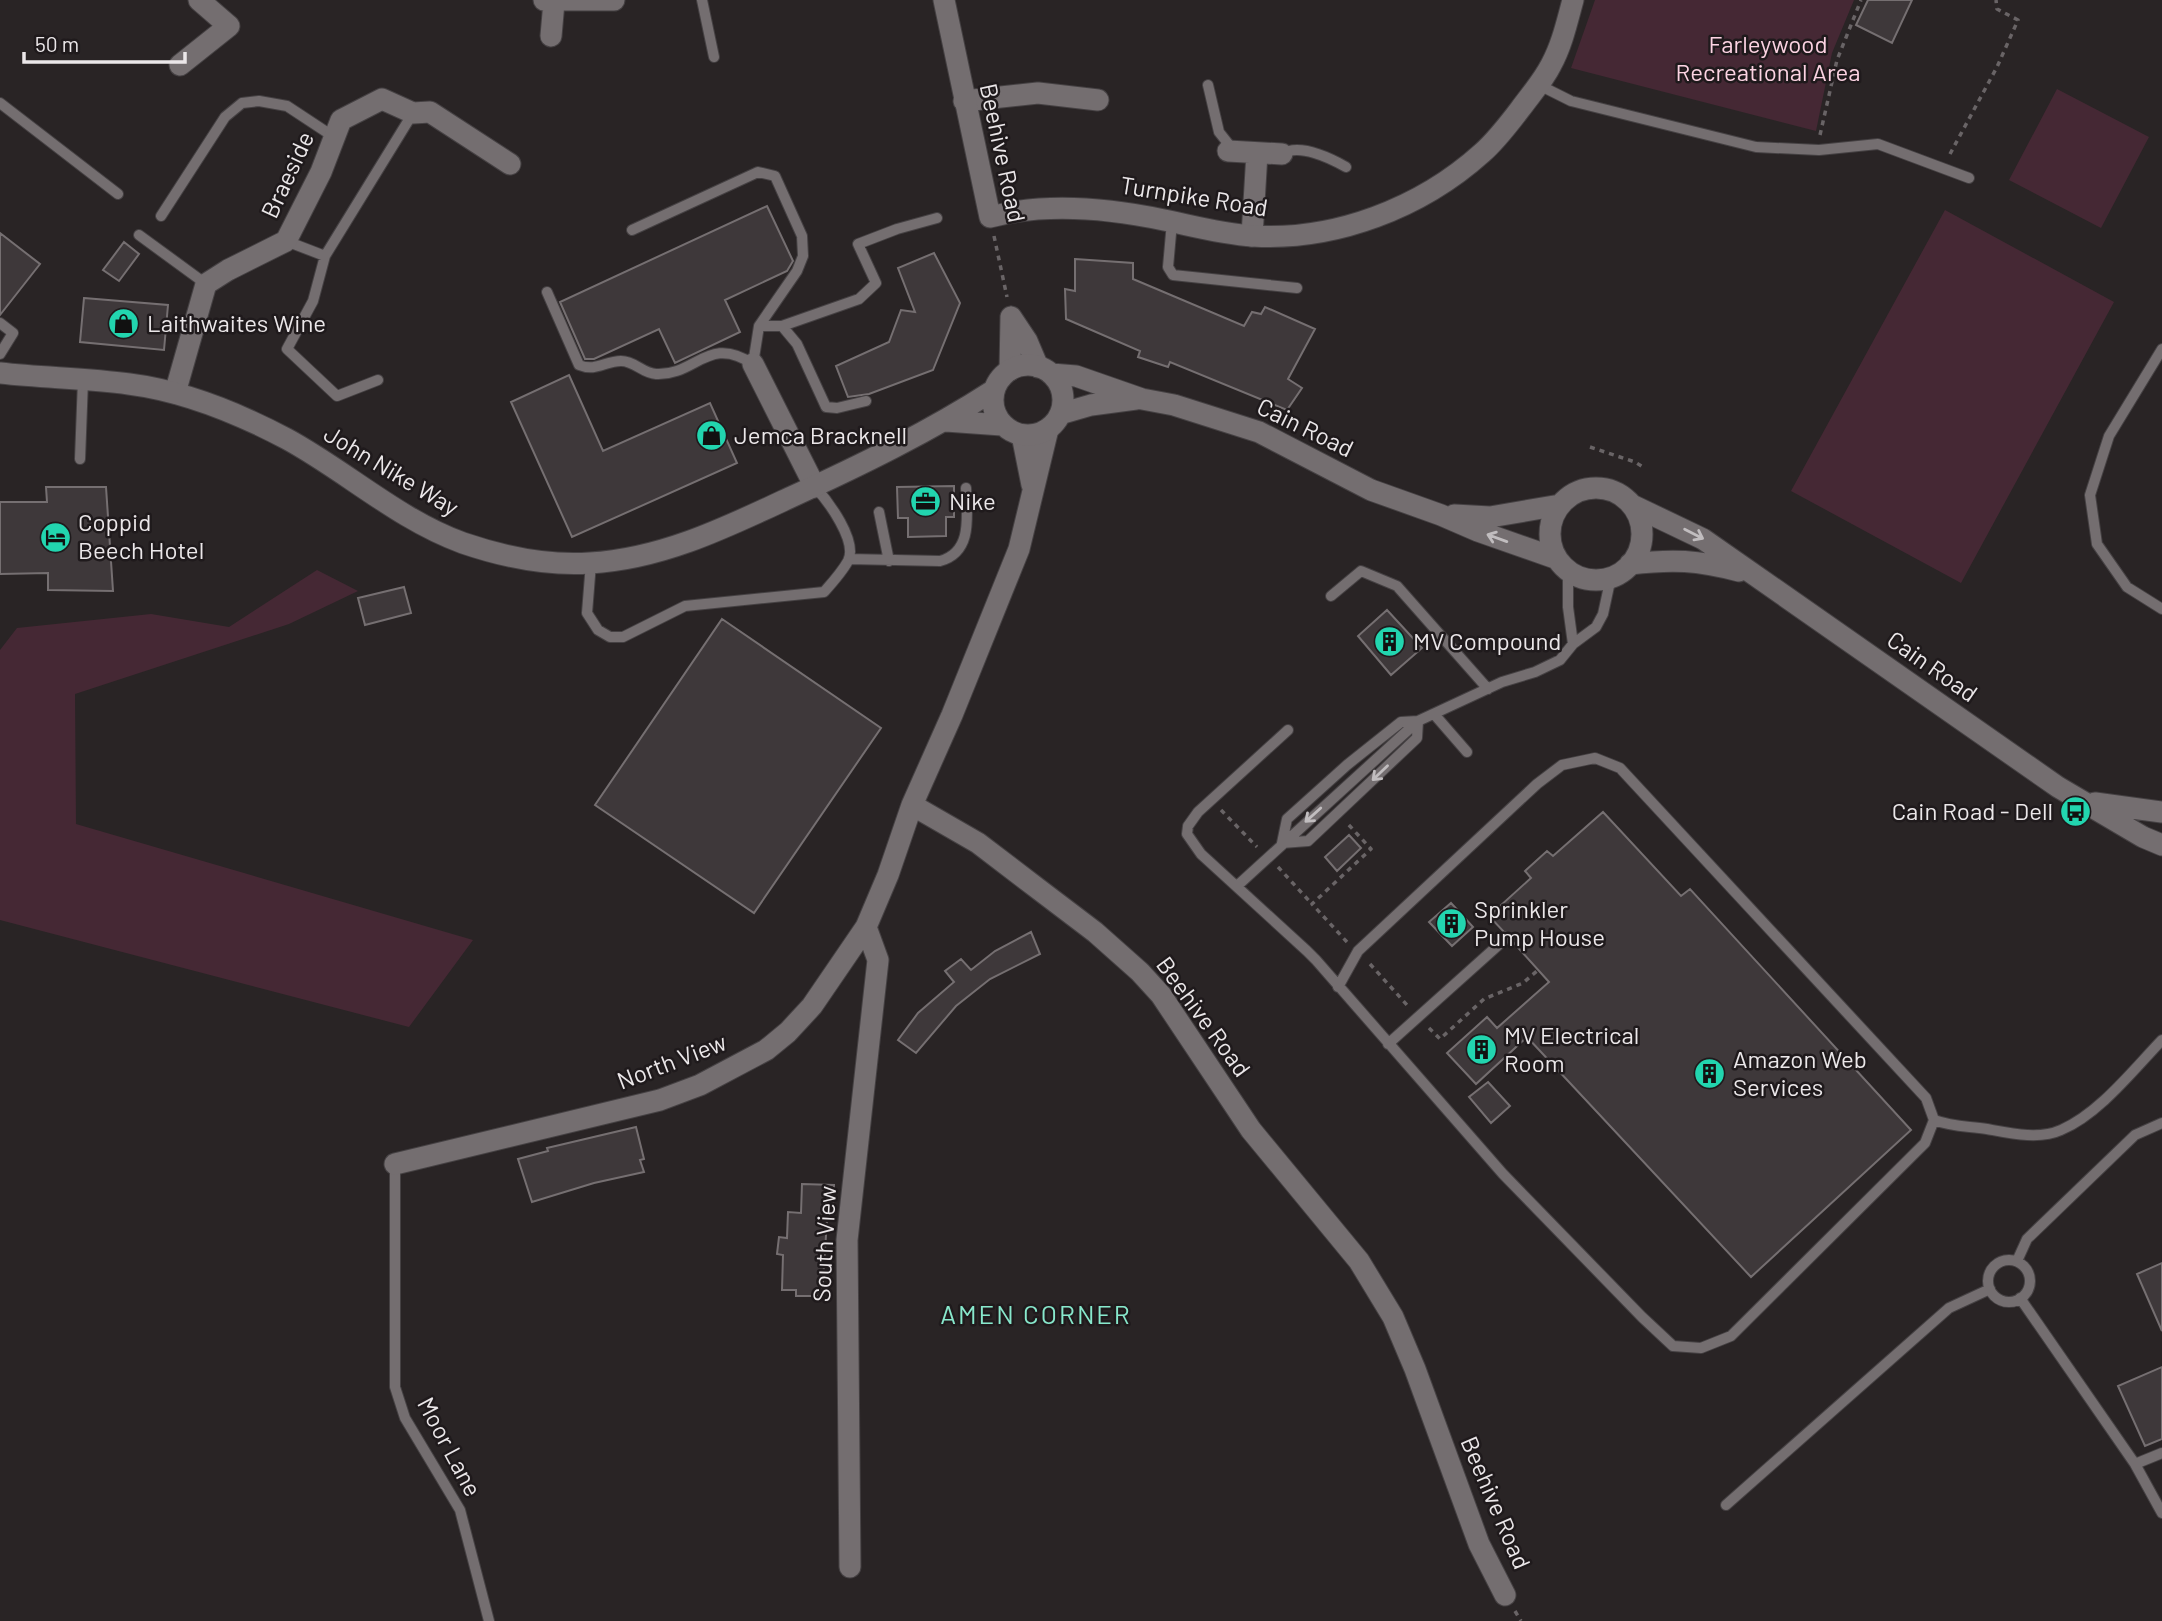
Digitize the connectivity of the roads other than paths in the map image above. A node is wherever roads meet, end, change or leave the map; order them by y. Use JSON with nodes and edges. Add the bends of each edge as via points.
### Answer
{"nodes":[{"id":1,"x":199,"y":0,"type":"edge"},
{"id":2,"x":614,"y":0,"type":"edge"},
{"id":3,"x":702,"y":0,"type":"edge"},
{"id":4,"x":944,"y":0,"type":"edge"},
{"id":5,"x":1573,"y":0,"type":"edge"},
{"id":6,"x":549,"y":1,"type":"edge"},
{"id":7,"x":551,"y":36,"type":"dead end"},
{"id":8,"x":714,"y":57,"type":"dead end"},
{"id":9,"x":180,"y":65,"type":"dead end"},
{"id":10,"x":1208,"y":85,"type":"dead end"},
{"id":11,"x":1539,"y":85,"type":"junction"},
{"id":12,"x":1098,"y":100,"type":"dead end"},
{"id":13,"x":964,"y":101,"type":"junction"},
{"id":14,"x":0,"y":103,"type":"edge"},
{"id":15,"x":413,"y":113,"type":"junction"},
{"id":16,"x":334,"y":137,"type":"junction"},
{"id":17,"x":1231,"y":151,"type":"joint"},
{"id":18,"x":1257,"y":153,"type":"junction"},
{"id":19,"x":1282,"y":154,"type":"joint"},
{"id":20,"x":510,"y":164,"type":"dead end"},
{"id":21,"x":1346,"y":167,"type":"dead end"},
{"id":22,"x":1969,"y":178,"type":"dead end"},
{"id":23,"x":118,"y":194,"type":"dead end"},
{"id":24,"x":161,"y":216,"type":"dead end"},
{"id":25,"x":990,"y":217,"type":"joint"},
{"id":26,"x":937,"y":218,"type":"dead end"},
{"id":27,"x":1172,"y":222,"type":"junction"},
{"id":28,"x":632,"y":230,"type":"dead end"},
{"id":29,"x":139,"y":236,"type":"dead end"},
{"id":30,"x":1252,"y":236,"type":"junction"},
{"id":31,"x":286,"y":241,"type":"junction"},
{"id":32,"x":326,"y":256,"type":"junction"},
{"id":33,"x":206,"y":284,"type":"junction"},
{"id":34,"x":1297,"y":288,"type":"dead end"},
{"id":35,"x":547,"y":292,"type":"dead end"},
{"id":36,"x":0,"y":323,"type":"edge"},
{"id":37,"x":759,"y":326,"type":"junction"},
{"id":38,"x":782,"y":326,"type":"junction"},
{"id":39,"x":2162,"y":349,"type":"edge"},
{"id":40,"x":0,"y":354,"type":"edge"},
{"id":41,"x":753,"y":364,"type":"junction"},
{"id":42,"x":1010,"y":370,"type":"junction"},
{"id":43,"x":1045,"y":370,"type":"junction"},
{"id":44,"x":0,"y":373,"type":"edge"},
{"id":45,"x":83,"y":380,"type":"junction"},
{"id":46,"x":378,"y":380,"type":"dead end"},
{"id":47,"x":994,"y":390,"type":"junction"},
{"id":48,"x":175,"y":393,"type":"junction"},
{"id":49,"x":1142,"y":399,"type":"junction"},
{"id":50,"x":866,"y":401,"type":"dead end"},
{"id":51,"x":946,"y":421,"type":"junction"},
{"id":52,"x":1054,"y":421,"type":"junction"},
{"id":53,"x":1002,"y":425,"type":"junction"},
{"id":54,"x":1022,"y":435,"type":"junction"},
{"id":55,"x":80,"y":458,"type":"dead end"},
{"id":56,"x":815,"y":486,"type":"junction"},
{"id":57,"x":1033,"y":487,"type":"junction"},
{"id":58,"x":966,"y":488,"type":"dead end"},
{"id":59,"x":1560,"y":505,"type":"junction"},
{"id":60,"x":1632,"y":505,"type":"junction"},
{"id":61,"x":878,"y":512,"type":"dead end"},
{"id":62,"x":1441,"y":515,"type":"junction"},
{"id":63,"x":849,"y":559,"type":"junction"},
{"id":64,"x":889,"y":561,"type":"junction"},
{"id":65,"x":591,"y":563,"type":"junction"},
{"id":66,"x":1562,"y":564,"type":"junction"},
{"id":67,"x":1630,"y":564,"type":"junction"},
{"id":68,"x":1752,"y":575,"type":"junction"},
{"id":69,"x":1611,"y":577,"type":"junction"},
{"id":70,"x":1331,"y":596,"type":"dead end"},
{"id":71,"x":2162,"y":609,"type":"edge"},
{"id":72,"x":1573,"y":644,"type":"junction"},
{"id":73,"x":1488,"y":689,"type":"junction"},
{"id":74,"x":1434,"y":714,"type":"junction"},
{"id":75,"x":1418,"y":721,"type":"junction"},
{"id":76,"x":1288,"y":730,"type":"dead end"},
{"id":77,"x":1467,"y":752,"type":"dead end"},
{"id":78,"x":2082,"y":801,"type":"junction"},
{"id":79,"x":912,"y":805,"type":"junction"},
{"id":80,"x":2162,"y":811,"type":"edge"},
{"id":81,"x":1282,"y":843,"type":"junction"},
{"id":82,"x":2162,"y":845,"type":"edge"},
{"id":83,"x":1237,"y":886,"type":"junction"},
{"id":84,"x":866,"y":927,"type":"junction"},
{"id":85,"x":1504,"y":940,"type":"dead end"},
{"id":86,"x":1338,"y":987,"type":"junction"},
{"id":87,"x":2162,"y":1040,"type":"edge"},
{"id":88,"x":1388,"y":1044,"type":"junction"},
{"id":89,"x":1934,"y":1120,"type":"junction"},
{"id":90,"x":2162,"y":1123,"type":"edge"},
{"id":91,"x":395,"y":1164,"type":"joint"},
{"id":92,"x":2017,"y":1261,"type":"junction"},
{"id":93,"x":1990,"y":1289,"type":"junction"},
{"id":94,"x":2020,"y":1298,"type":"junction"},
{"id":95,"x":2162,"y":1453,"type":"edge"},
{"id":96,"x":2135,"y":1464,"type":"junction"},
{"id":97,"x":1726,"y":1504,"type":"dead end"},
{"id":98,"x":2162,"y":1513,"type":"edge"},
{"id":99,"x":850,"y":1567,"type":"dead end"},
{"id":100,"x":1505,"y":1595,"type":"dead end"},
{"id":101,"x":489,"y":1621,"type":"edge"}],
"edges":[{"from":1,"to":9,"type":"street","via":[[229,26]]},
{"from":2,"to":6,"type":"street"},
{"from":3,"to":8,"type":"lane"},
{"from":4,"to":13,"type":"street","name":"Beehive Road"},
{"from":5,"to":11,"type":"street","name":"Turnpike Road","via":[[1560,48]]},
{"from":6,"to":7,"type":"street"},
{"from":10,"to":17,"type":"lane","via":[[1219,132]]},
{"from":11,"to":22,"type":"lane","via":[[1571,101],[1756,147],[1819,150],[1878,144]]},
{"from":11,"to":30,"type":"street","name":"Turnpike Road","via":[[1482,153],[1433,190],[1347,227]]},
{"from":12,"to":13,"type":"street","via":[[1038,93]]},
{"from":13,"to":25,"type":"street","name":"Beehive Road"},
{"from":14,"to":23,"type":"lane"},
{"from":15,"to":16,"type":"street","name":"Braeside","via":[[382,99],[341,120]]},
{"from":15,"to":20,"type":"street","name":"Braeside","via":[[430,112]]},
{"from":15,"to":32,"type":"lane"},
{"from":16,"to":24,"type":"lane","via":[[287,106],[243,103],[225,117]]},
{"from":16,"to":31,"type":"street","name":"Braeside"},
{"from":17,"to":18,"type":"street"},
{"from":18,"to":19,"type":"street"},
{"from":18,"to":30,"type":"street"},
{"from":19,"to":21,"type":"lane","via":[[1322,154]]},
{"from":25,"to":27,"type":"street","name":"Turnpike Road","via":[[1073,208],[1107,209]]},
{"from":26,"to":38,"type":"lane","via":[[858,244],[876,283],[859,299]]},
{"from":27,"to":30,"type":"street","name":"Turnpike Road"},
{"from":27,"to":34,"type":"lane","via":[[1168,267],[1173,275]]},
{"from":28,"to":37,"type":"lane","via":[[758,172],[775,176],[802,236],[803,256]]},
{"from":29,"to":33,"type":"lane"},
{"from":31,"to":32,"type":"lane"},
{"from":31,"to":33,"type":"street","name":"Braeside"},
{"from":32,"to":46,"type":"lane","via":[[313,301],[287,349],[337,396]]},
{"from":33,"to":48,"type":"street"},
{"from":35,"to":41,"type":"lane","via":[[579,365],[587,369],[626,361],[646,372],[669,373],[729,352]]},
{"from":36,"to":40,"type":"lane","via":[[13,333]]},
{"from":37,"to":38,"type":"lane"},
{"from":37,"to":41,"type":"lane"},
{"from":38,"to":50,"type":"lane","via":[[797,344],[826,407]]},
{"from":39,"to":71,"type":"lane","via":[[2109,436],[2090,495],[2097,544],[2127,587]]},
{"from":41,"to":56,"type":"street"},
{"from":42,"to":43,"type":"street","via":[[1019,366]]},
{"from":42,"to":43,"type":"street","via":[[1011,317]]},
{"from":42,"to":47,"type":"street"},
{"from":43,"to":49,"type":"street","name":"Cain Road"},
{"from":43,"to":52,"type":"street","via":[[1062,392],[1063,403]]},
{"from":44,"to":45,"type":"street","name":"John Nike Way"},
{"from":45,"to":48,"type":"street","name":"John Nike Way"},
{"from":45,"to":55,"type":"lane"},
{"from":47,"to":51,"type":"street","name":"John Nike Way"},
{"from":47,"to":53,"type":"street","via":[[993,408]]},
{"from":48,"to":65,"type":"street","name":"John Nike Way","via":[[289,440],[410,517],[461,542],[553,564]]},
{"from":49,"to":52,"type":"street","name":"Cain Road","via":[[1091,405]]},
{"from":49,"to":62,"type":"street","name":"Cain Road","via":[[1259,432],[1371,490]]},
{"from":51,"to":53,"type":"street"},
{"from":51,"to":56,"type":"street","name":"John Nike Way"},
{"from":52,"to":54,"type":"street","via":[[1040,433]]},
{"from":52,"to":57,"type":"street"},
{"from":53,"to":54,"type":"street"},
{"from":54,"to":57,"type":"street"},
{"from":56,"to":63,"type":"lane","via":[[845,534]]},
{"from":56,"to":65,"type":"street","name":"John Nike Way","via":[[678,546]]},
{"from":57,"to":79,"type":"street","via":[[1019,549]]},
{"from":58,"to":64,"type":"lane","via":[[965,536],[951,558]]},
{"from":59,"to":60,"type":"street","via":[[1578,491],[1602,488]]},
{"from":59,"to":62,"type":"street","name":"Cain Road","via":[[1490,517]]},
{"from":59,"to":66,"type":"street","via":[[1553,516],[1550,542]]},
{"from":60,"to":67,"type":"street","via":[[1642,529]]},
{"from":60,"to":68,"type":"street","name":"Cain Road","one_way":true,"via":[[1703,539]]},
{"from":61,"to":64,"type":"lane"},
{"from":66,"to":62,"type":"street","name":"Cain Road","one_way":true},
{"from":63,"to":64,"type":"lane"},
{"from":63,"to":65,"type":"lane","via":[[824,592],[685,606],[623,637],[610,637],[598,630],[587,613]]},
{"from":66,"to":69,"type":"street","via":[[1581,577]]},
{"from":66,"to":72,"type":"lane"},
{"from":67,"to":68,"type":"street","name":"Cain Road","via":[[1702,562]]},
{"from":67,"to":69,"type":"street"},
{"from":68,"to":78,"type":"street","name":"Cain Road"},
{"from":69,"to":72,"type":"lane","via":[[1596,627]]},
{"from":70,"to":73,"type":"lane","via":[[1362,571],[1397,586]]},
{"from":72,"to":73,"type":"lane","via":[[1560,660]]},
{"from":73,"to":74,"type":"lane"},
{"from":74,"to":75,"type":"lane"},
{"from":74,"to":77,"type":"lane"},
{"from":75,"to":81,"type":"lane","via":[[1401,722],[1347,765],[1287,819]]},
{"from":75,"to":81,"type":"lane","one_way":true,"via":[[1417,738],[1308,841]]},
{"from":76,"to":83,"type":"lane","via":[[1188,825],[1187,834],[1201,854]]},
{"from":78,"to":80,"type":"street","name":"Cain Road"},
{"from":78,"to":82,"type":"street","name":"Cain Road"},
{"from":79,"to":84,"type":"street","name":"North View"},
{"from":79,"to":100,"type":"street","name":"Beehive Road","via":[[978,843],[1028,880],[1095,932],[1161,995],[1251,1130],[1359,1261],[1393,1317],[1479,1544]]},
{"from":81,"to":83,"type":"lane"},
{"from":83,"to":86,"type":"lane","via":[[1307,951]]},
{"from":84,"to":91,"type":"street","name":"North View","via":[[812,1006],[766,1050],[738,1066],[660,1100]]},
{"from":84,"to":99,"type":"street","name":"South View","via":[[878,960],[847,1240]]},
{"from":85,"to":88,"type":"lane"},
{"from":86,"to":88,"type":"lane"},
{"from":86,"to":89,"type":"lane","via":[[1358,951],[1537,784],[1562,765],[1594,758],[1620,768],[1926,1098]]},
{"from":87,"to":89,"type":"lane","via":[[2092,1110],[2060,1131],[2021,1135],[1952,1127]]},
{"from":88,"to":89,"type":"lane","via":[[1503,1174],[1673,1346],[1701,1349],[1731,1336],[1925,1143]]},
{"from":90,"to":92,"type":"lane","via":[[2135,1135],[2027,1240]]},
{"from":91,"to":101,"type":"lane","name":"Moor Lane","via":[[396,1387],[405,1418],[460,1510]]},
{"from":92,"to":93,"type":"lane","via":[[2005,1260],[1992,1268]]},
{"from":92,"to":94,"type":"lane","via":[[2025,1266],[2030,1280]]},
{"from":93,"to":94,"type":"lane","via":[[2006,1301]]},
{"from":93,"to":97,"type":"lane","via":[[1949,1308]]},
{"from":94,"to":96,"type":"lane"},
{"from":95,"to":96,"type":"lane"},
{"from":96,"to":98,"type":"lane"}]}
